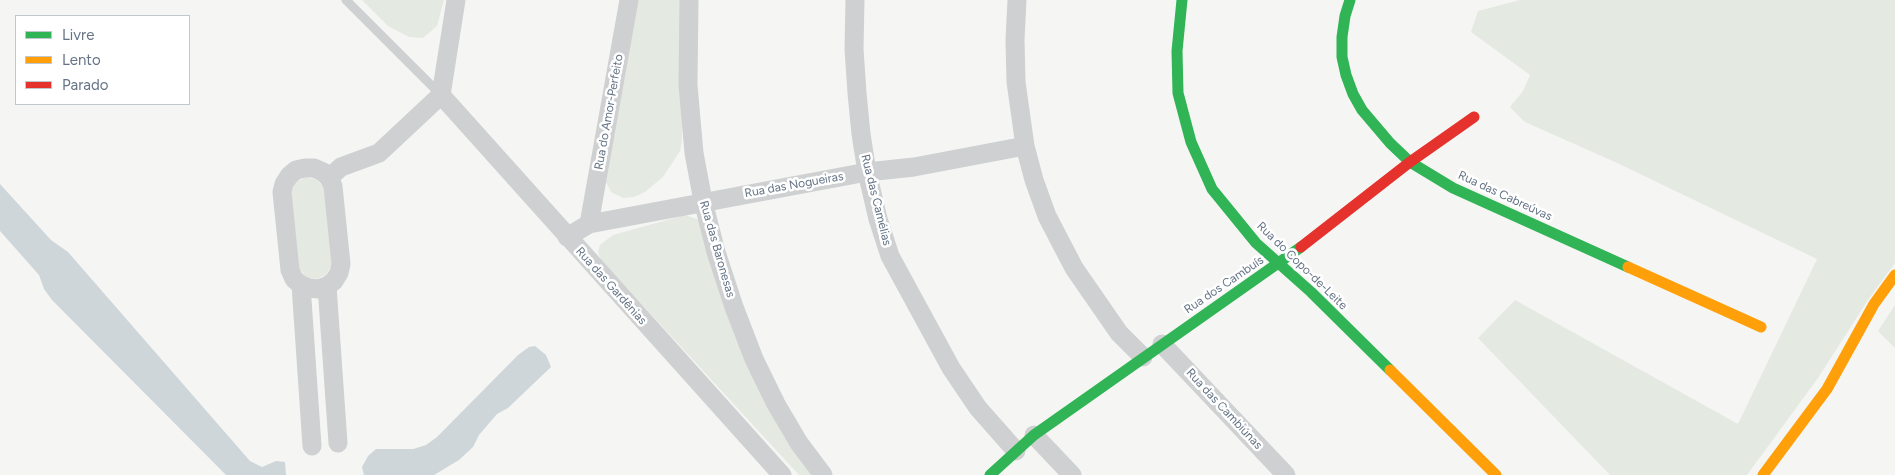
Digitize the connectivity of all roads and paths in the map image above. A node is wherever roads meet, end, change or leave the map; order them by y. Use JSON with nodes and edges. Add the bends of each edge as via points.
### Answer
{"nodes":[{"id":1,"x":346,"y":0,"type":"edge"},
{"id":2,"x":456,"y":0,"type":"edge"},
{"id":3,"x":628,"y":0,"type":"edge"},
{"id":4,"x":689,"y":0,"type":"edge"},
{"id":5,"x":855,"y":0,"type":"edge"},
{"id":6,"x":1017,"y":0,"type":"edge"},
{"id":7,"x":1182,"y":0,"type":"edge"},
{"id":8,"x":1348,"y":1,"type":"edge"},
{"id":9,"x":440,"y":95,"type":"junction"},
{"id":10,"x":1474,"y":117,"type":"dead end"},
{"id":11,"x":1025,"y":146,"type":"junction"},
{"id":12,"x":1410,"y":162,"type":"junction"},
{"id":13,"x":867,"y":172,"type":"junction"},
{"id":14,"x":329,"y":178,"type":"junction"},
{"id":15,"x":704,"y":201,"type":"junction"},
{"id":16,"x":589,"y":224,"type":"junction"},
{"id":17,"x":567,"y":238,"type":"junction"},
{"id":18,"x":1280,"y":263,"type":"junction"},
{"id":19,"x":1895,"y":275,"type":"edge"},
{"id":20,"x":301,"y":285,"type":"junction"},
{"id":21,"x":327,"y":286,"type":"junction"},
{"id":22,"x":1761,"y":327,"type":"dead end"},
{"id":23,"x":1162,"y":344,"type":"junction"},
{"id":24,"x":1143,"y":357,"type":"junction"},
{"id":25,"x":1034,"y":435,"type":"junction"},
{"id":26,"x":338,"y":443,"type":"dead end"},
{"id":27,"x":312,"y":446,"type":"dead end"},
{"id":28,"x":1016,"y":451,"type":"junction"},
{"id":29,"x":782,"y":475,"type":"edge"},
{"id":30,"x":823,"y":475,"type":"edge"},
{"id":31,"x":990,"y":475,"type":"edge"},
{"id":32,"x":1072,"y":475,"type":"edge"},
{"id":33,"x":1286,"y":475,"type":"edge"},
{"id":34,"x":1496,"y":475,"type":"edge"},
{"id":35,"x":1763,"y":475,"type":"edge"}],
"edges":[{"from":1,"to":9,"type":"lane"},
{"from":2,"to":9,"type":"street"},
{"from":3,"to":16,"type":"street","name":"Rua do Amor-Perfeito"},
{"from":4,"to":15,"type":"street","name":"Rua das Baronesas","via":[[689,93],[694,153]]},
{"from":5,"to":13,"type":"street","name":"Rua das Camélias","via":[[856,93]]},
{"from":6,"to":11,"type":"street","via":[[1016,82]]},
{"from":7,"to":18,"type":"street","name":"Rua do Copo-de-Leite","via":[[1177,51],[1178,94],[1191,142],[1212,189],[1256,244]]},
{"from":8,"to":12,"type":"street","name":"Rua das Cabreúvas","via":[[1342,57],[1353,94],[1375,127]]},
{"from":9,"to":14,"type":"street","via":[[379,153],[341,167]]},
{"from":9,"to":17,"type":"street","name":"Rua das Gardênias"},
{"from":10,"to":12,"type":"street","name":"Rua dos Cambuís"},
{"from":11,"to":13,"type":"street","name":"Rua das Nogueiras"},
{"from":11,"to":24,"type":"street","via":[[1047,216],[1074,268],[1119,333]]},
{"from":12,"to":18,"type":"street","name":"Rua dos Cambuís"},
{"from":12,"to":22,"type":"street","name":"Rua das Cabreúvas","via":[[1453,188]]},
{"from":13,"to":15,"type":"street","name":"Rua das Nogueiras"},
{"from":13,"to":28,"type":"street","name":"Rua das Camélias","via":[[890,256],[956,376],[978,408]]},
{"from":14,"to":20,"type":"street","via":[[314,168],[305,168],[296,170],[284,184],[282,192],[290,270]]},
{"from":14,"to":21,"type":"street","via":[[334,186],[341,264],[339,273]]},
{"from":15,"to":16,"type":"street","name":"Rua das Nogueiras"},
{"from":15,"to":30,"type":"street","name":"Rua das Baronesas","via":[[716,252],[754,359],[798,443]]},
{"from":16,"to":17,"type":"street","name":"Rua das Nogueiras"},
{"from":17,"to":29,"type":"street","name":"Rua das Gardênias"},
{"from":18,"to":23,"type":"street","name":"Rua dos Cambuís"},
{"from":18,"to":34,"type":"street","name":"Rua do Copo-de-Leite"},
{"from":19,"to":35,"type":"street","via":[[1874,304],[1827,390]]},
{"from":20,"to":21,"type":"street","via":[[318,289]]},
{"from":20,"to":27,"type":"street"},
{"from":21,"to":26,"type":"street"},
{"from":23,"to":24,"type":"street","name":"Rua dos Cambuís"},
{"from":23,"to":33,"type":"street","name":"Rua das Cambiúnas"},
{"from":24,"to":25,"type":"street","name":"Rua dos Cambuís"},
{"from":25,"to":28,"type":"street","name":"Rua dos Cambuís"},
{"from":25,"to":32,"type":"street"},
{"from":28,"to":31,"type":"street","name":"Rua dos Cambuís"}]}
